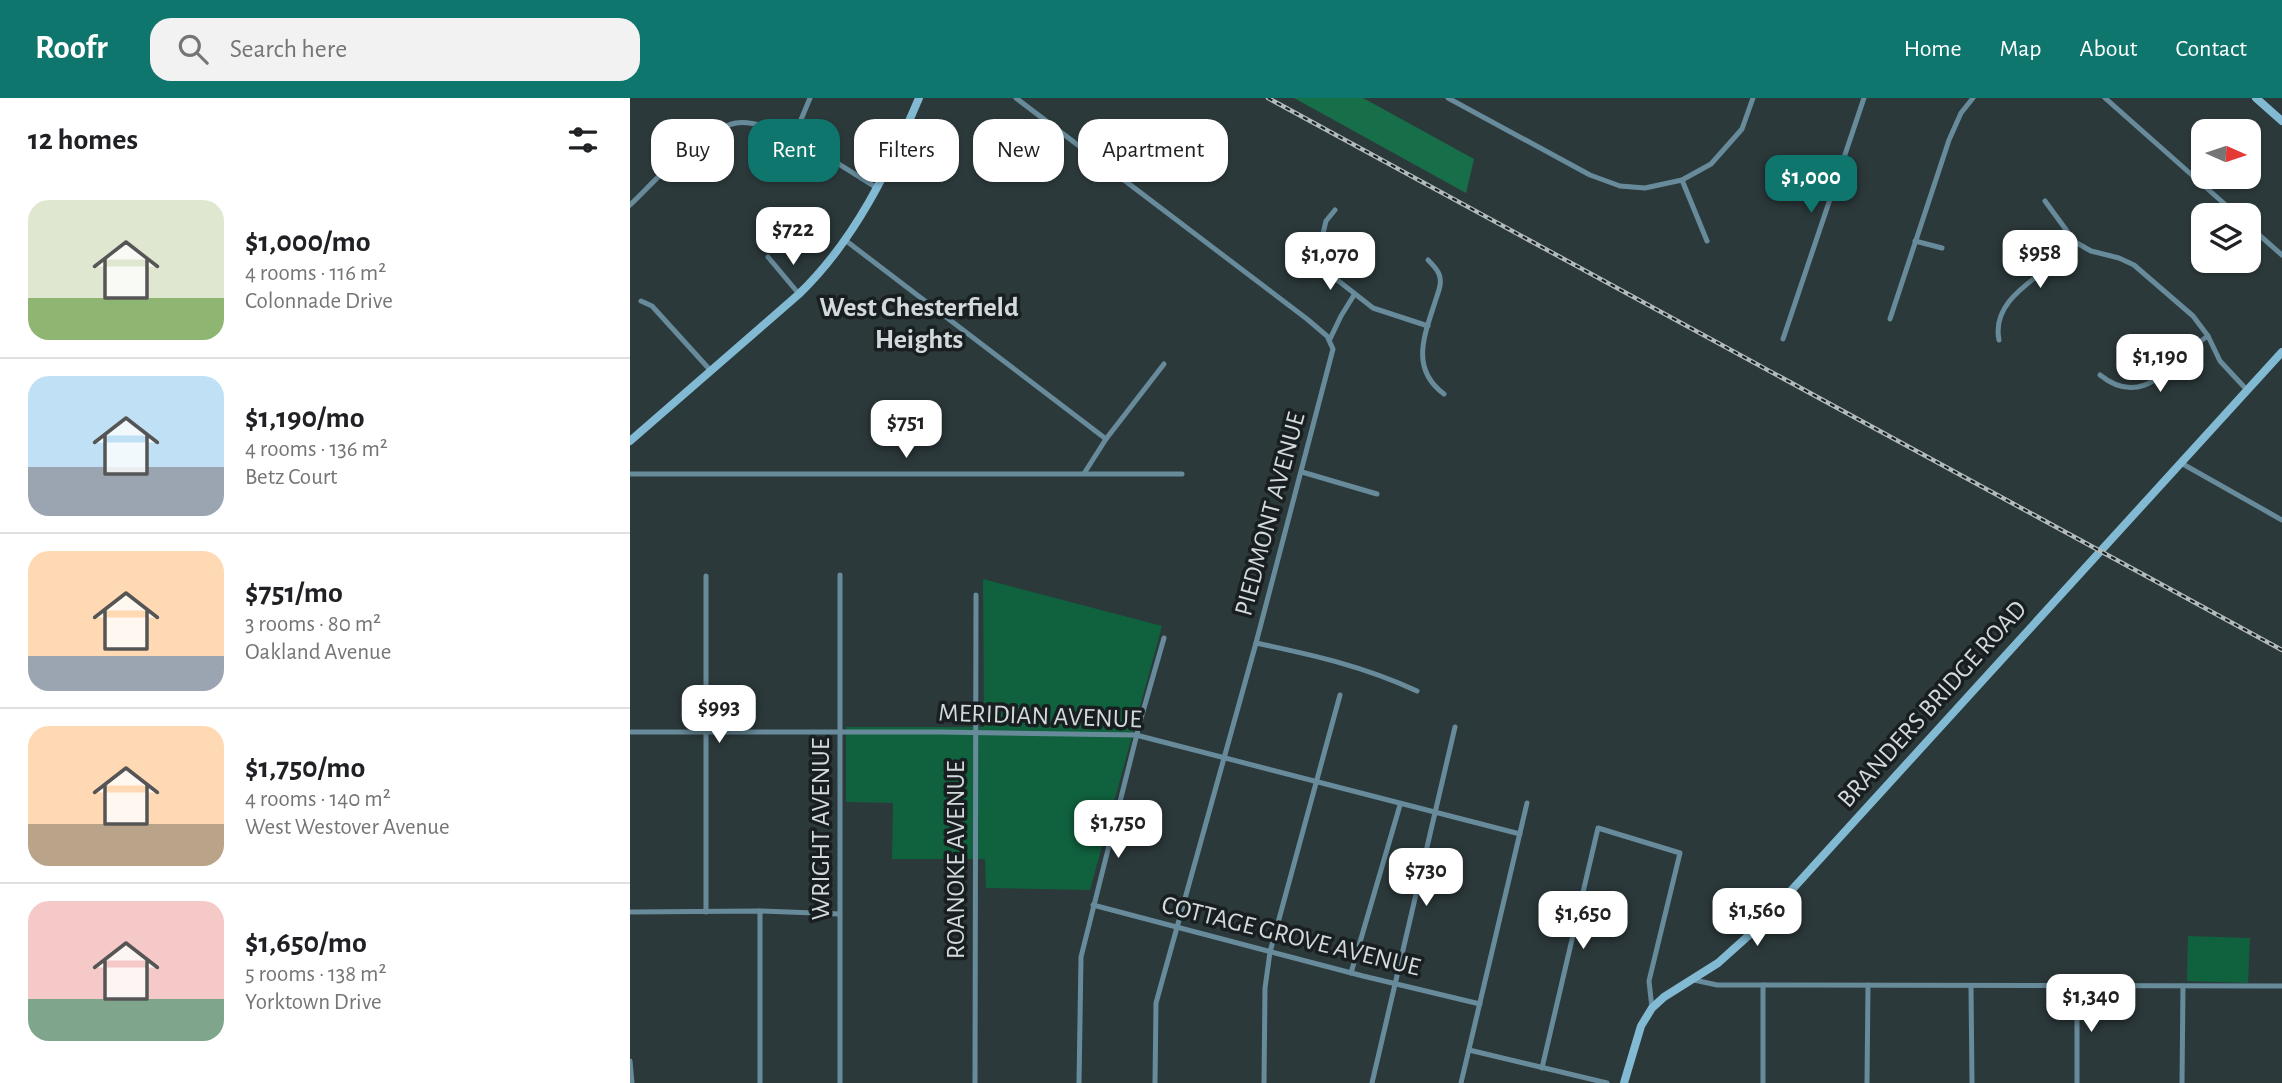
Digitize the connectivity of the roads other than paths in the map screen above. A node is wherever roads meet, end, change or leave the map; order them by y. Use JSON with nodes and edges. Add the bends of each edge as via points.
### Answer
{"nodes":[{"id":1,"x":810,"y":98,"type":"edge"},
{"id":2,"x":919,"y":98,"type":"edge"},
{"id":3,"x":1016,"y":98,"type":"edge"},
{"id":4,"x":1448,"y":98,"type":"edge"},
{"id":5,"x":1753,"y":98,"type":"edge"},
{"id":6,"x":1864,"y":98,"type":"edge"},
{"id":7,"x":1973,"y":98,"type":"edge"},
{"id":8,"x":2105,"y":98,"type":"edge"},
{"id":9,"x":2256,"y":98,"type":"edge"},
{"id":10,"x":801,"y":119,"type":"edge"},
{"id":11,"x":2282,"y":121,"type":"edge"},
{"id":12,"x":748,"y":123,"type":"edge"},
{"id":13,"x":840,"y":166,"type":"edge"},
{"id":14,"x":1682,"y":180,"type":"junction"},
{"id":15,"x":877,"y":188,"type":"junction"},
{"id":16,"x":2045,"y":201,"type":"dead end"},
{"id":17,"x":2223,"y":203,"type":"edge"},
{"id":18,"x":630,"y":205,"type":"edge"},
{"id":19,"x":1335,"y":210,"type":"dead end"},
{"id":20,"x":2261,"y":237,"type":"edge"},
{"id":21,"x":845,"y":240,"type":"junction"},
{"id":22,"x":1707,"y":241,"type":"dead end"},
{"id":23,"x":1915,"y":241,"type":"junction"},
{"id":24,"x":2075,"y":242,"type":"junction"},
{"id":25,"x":1942,"y":248,"type":"dead end"},
{"id":26,"x":2282,"y":255,"type":"edge"},
{"id":27,"x":768,"y":257,"type":"dead end"},
{"id":28,"x":1428,"y":260,"type":"dead end"},
{"id":29,"x":799,"y":294,"type":"junction"},
{"id":30,"x":1354,"y":295,"type":"junction"},
{"id":31,"x":641,"y":302,"type":"dead end"},
{"id":32,"x":1890,"y":319,"type":"dead end"},
{"id":33,"x":1428,"y":326,"type":"junction"},
{"id":34,"x":2208,"y":336,"type":"junction"},
{"id":35,"x":1330,"y":339,"type":"junction"},
{"id":36,"x":1783,"y":340,"type":"dead end"},
{"id":37,"x":1999,"y":341,"type":"dead end"},
{"id":38,"x":2282,"y":352,"type":"edge"},
{"id":39,"x":1164,"y":364,"type":"dead end"},
{"id":40,"x":710,"y":371,"type":"junction"},
{"id":41,"x":2099,"y":375,"type":"dead end"},
{"id":42,"x":2247,"y":390,"type":"junction"},
{"id":43,"x":1444,"y":394,"type":"dead end"},
{"id":44,"x":1106,"y":439,"type":"junction"},
{"id":45,"x":630,"y":441,"type":"edge"},
{"id":46,"x":2180,"y":463,"type":"junction"},
{"id":47,"x":1085,"y":472,"type":"junction"},
{"id":48,"x":1302,"y":472,"type":"junction"},
{"id":49,"x":630,"y":474,"type":"edge"},
{"id":50,"x":1182,"y":474,"type":"dead end"},
{"id":51,"x":1377,"y":494,"type":"dead end"},
{"id":52,"x":2282,"y":520,"type":"edge"},
{"id":53,"x":840,"y":575,"type":"dead end"},
{"id":54,"x":706,"y":576,"type":"dead end"},
{"id":55,"x":976,"y":595,"type":"dead end"},
{"id":56,"x":1164,"y":638,"type":"dead end"},
{"id":57,"x":1256,"y":643,"type":"junction"},
{"id":58,"x":1417,"y":691,"type":"dead end"},
{"id":59,"x":1340,"y":695,"type":"dead end"},
{"id":60,"x":1455,"y":727,"type":"dead end"},
{"id":61,"x":630,"y":732,"type":"edge"},
{"id":62,"x":706,"y":732,"type":"junction"},
{"id":63,"x":840,"y":732,"type":"junction"},
{"id":64,"x":975,"y":732,"type":"junction"},
{"id":65,"x":1136,"y":735,"type":"junction"},
{"id":66,"x":1223,"y":757,"type":"junction"},
{"id":67,"x":1316,"y":783,"type":"junction"},
{"id":68,"x":1527,"y":803,"type":"dead end"},
{"id":69,"x":1400,"y":805,"type":"junction"},
{"id":70,"x":1434,"y":813,"type":"junction"},
{"id":71,"x":1520,"y":834,"type":"junction"},
{"id":72,"x":1093,"y":905,"type":"junction"},
{"id":73,"x":760,"y":911,"type":"junction"},
{"id":74,"x":630,"y":912,"type":"edge"},
{"id":75,"x":706,"y":912,"type":"junction"},
{"id":76,"x":840,"y":914,"type":"junction"},
{"id":77,"x":1176,"y":927,"type":"junction"},
{"id":78,"x":1270,"y":952,"type":"junction"},
{"id":79,"x":1351,"y":973,"type":"junction"},
{"id":80,"x":1694,"y":980,"type":"junction"},
{"id":81,"x":1395,"y":983,"type":"junction"},
{"id":82,"x":1763,"y":985,"type":"junction"},
{"id":83,"x":1868,"y":985,"type":"junction"},
{"id":84,"x":1972,"y":986,"type":"junction"},
{"id":85,"x":2077,"y":986,"type":"junction"},
{"id":86,"x":2183,"y":986,"type":"junction"},
{"id":87,"x":2282,"y":986,"type":"edge"},
{"id":88,"x":1480,"y":1004,"type":"junction"},
{"id":89,"x":1652,"y":1008,"type":"junction"},
{"id":90,"x":1469,"y":1050,"type":"junction"},
{"id":91,"x":630,"y":1061,"type":"edge"},
{"id":92,"x":1542,"y":1068,"type":"junction"},
{"id":93,"x":632,"y":1083,"type":"edge"},
{"id":94,"x":760,"y":1083,"type":"edge"},
{"id":95,"x":840,"y":1083,"type":"edge"},
{"id":96,"x":975,"y":1083,"type":"edge"},
{"id":97,"x":1079,"y":1083,"type":"edge"},
{"id":98,"x":1155,"y":1083,"type":"edge"},
{"id":99,"x":1264,"y":1083,"type":"edge"},
{"id":100,"x":1372,"y":1083,"type":"edge"},
{"id":101,"x":1461,"y":1083,"type":"edge"},
{"id":102,"x":1607,"y":1083,"type":"edge"},
{"id":103,"x":1623,"y":1083,"type":"edge"},
{"id":104,"x":1763,"y":1083,"type":"edge"},
{"id":105,"x":1867,"y":1083,"type":"edge"},
{"id":106,"x":1972,"y":1083,"type":"edge"},
{"id":107,"x":2077,"y":1083,"type":"edge"},
{"id":108,"x":2182,"y":1083,"type":"edge"}],
"edges":[{"from":1,"to":10,"type":"street"},
{"from":2,"to":15,"type":"street"},
{"from":3,"to":35,"type":"street"},
{"from":4,"to":14,"type":"street","via":[[1603,181],[1645,188]]},
{"from":5,"to":14,"type":"street","via":[[1742,129],[1731,143],[1711,164]]},
{"from":6,"to":36,"type":"street"},
{"from":7,"to":23,"type":"street","via":[[1958,119]]},
{"from":8,"to":17,"type":"street"},
{"from":9,"to":11,"type":"street"},
{"from":12,"to":18,"type":"street","via":[[728,125],[695,145]]},
{"from":13,"to":15,"type":"street"},
{"from":14,"to":22,"type":"street"},
{"from":15,"to":21,"type":"street"},
{"from":16,"to":24,"type":"street"},
{"from":19,"to":30,"type":"street","via":[[1326,221],[1321,259]]},
{"from":20,"to":26,"type":"street"},
{"from":21,"to":29,"type":"street"},
{"from":21,"to":44,"type":"street"},
{"from":23,"to":25,"type":"street"},
{"from":23,"to":32,"type":"street"},
{"from":24,"to":34,"type":"street","via":[[2134,265],[2193,316]]},
{"from":24,"to":37,"type":"street","via":[[2003,310]]},
{"from":27,"to":29,"type":"street"},
{"from":28,"to":33,"type":"street","via":[[1438,271],[1440,286]]},
{"from":29,"to":40,"type":"street"},
{"from":30,"to":33,"type":"street","via":[[1379,311]]},
{"from":30,"to":35,"type":"street"},
{"from":31,"to":40,"type":"street","via":[[652,306]]},
{"from":33,"to":43,"type":"street","via":[[1421,359],[1429,380]]},
{"from":34,"to":41,"type":"street","via":[[2148,384],[2131,388]]},
{"from":34,"to":42,"type":"street","via":[[2220,362]]},
{"from":35,"to":48,"type":"street","name":"PIEDMONT AVENUE","via":[[1332,355]]},
{"from":38,"to":42,"type":"street","name":"BRANDERS BRIDGE ROAD"},
{"from":39,"to":44,"type":"street"},
{"from":40,"to":45,"type":"street"},
{"from":42,"to":46,"type":"street","name":"BRANDERS BRIDGE ROAD"},
{"from":44,"to":47,"type":"street"},
{"from":46,"to":52,"type":"street"},
{"from":46,"to":80,"type":"street","name":"BRANDERS BRIDGE ROAD","via":[[1741,944]]},
{"from":47,"to":49,"type":"street"},
{"from":47,"to":50,"type":"street"},
{"from":48,"to":51,"type":"street"},
{"from":48,"to":57,"type":"street","name":"PIEDMONT AVENUE"},
{"from":53,"to":63,"type":"street","name":"WRIGHT AVENUE"},
{"from":54,"to":62,"type":"street"},
{"from":55,"to":64,"type":"street","name":"ROANOKE AVENUE"},
{"from":56,"to":65,"type":"street"},
{"from":57,"to":58,"type":"street","via":[[1329,657]]},
{"from":57,"to":66,"type":"street","name":"PIEDMONT AVENUE"},
{"from":59,"to":67,"type":"street"},
{"from":60,"to":70,"type":"street"},
{"from":61,"to":62,"type":"street","name":"MERIDIAN AVENUE"},
{"from":62,"to":63,"type":"street","name":"MERIDIAN AVENUE"},
{"from":62,"to":75,"type":"street"},
{"from":63,"to":64,"type":"street","name":"MERIDIAN AVENUE"},
{"from":63,"to":76,"type":"street","name":"WRIGHT AVENUE"},
{"from":64,"to":65,"type":"street","name":"MERIDIAN AVENUE"},
{"from":64,"to":96,"type":"street","name":"ROANOKE AVENUE"},
{"from":65,"to":66,"type":"street","name":"MERIDIAN AVENUE"},
{"from":65,"to":72,"type":"street"},
{"from":66,"to":67,"type":"street","name":"MERIDIAN AVENUE"},
{"from":66,"to":77,"type":"street","name":"PIEDMONT AVENUE"},
{"from":67,"to":69,"type":"street","name":"MERIDIAN AVENUE"},
{"from":67,"to":78,"type":"street"},
{"from":68,"to":71,"type":"street"},
{"from":69,"to":70,"type":"street","name":"MERIDIAN AVENUE"},
{"from":69,"to":79,"type":"street"},
{"from":70,"to":71,"type":"street","name":"MERIDIAN AVENUE"},
{"from":70,"to":81,"type":"street"},
{"from":71,"to":88,"type":"street"},
{"from":72,"to":77,"type":"street","name":"COTTAGE GROVE AVENUE"},
{"from":72,"to":97,"type":"street","via":[[1080,966]]},
{"from":73,"to":75,"type":"street"},
{"from":73,"to":76,"type":"street"},
{"from":73,"to":94,"type":"street"},
{"from":74,"to":75,"type":"street"},
{"from":76,"to":95,"type":"street","name":"WRIGHT AVENUE"},
{"from":77,"to":78,"type":"street","name":"COTTAGE GROVE AVENUE"},
{"from":77,"to":98,"type":"street","name":"PIEDMONT AVENUE","via":[[1156,1003]]},
{"from":78,"to":79,"type":"street","name":"COTTAGE GROVE AVENUE"},
{"from":78,"to":99,"type":"street"},
{"from":79,"to":81,"type":"street","name":"COTTAGE GROVE AVENUE"},
{"from":80,"to":82,"type":"street","via":[[1710,985]]},
{"from":80,"to":89,"type":"street","name":"BRANDERS BRIDGE ROAD"},
{"from":81,"to":88,"type":"street","name":"COTTAGE GROVE AVENUE"},
{"from":81,"to":100,"type":"street"},
{"from":82,"to":83,"type":"street"},
{"from":82,"to":104,"type":"street"},
{"from":83,"to":84,"type":"street"},
{"from":83,"to":105,"type":"street"},
{"from":84,"to":85,"type":"street"},
{"from":84,"to":106,"type":"street"},
{"from":85,"to":86,"type":"street"},
{"from":85,"to":107,"type":"street"},
{"from":86,"to":87,"type":"street"},
{"from":86,"to":108,"type":"street"},
{"from":88,"to":90,"type":"street"},
{"from":89,"to":92,"type":"street","via":[[1649,981],[1680,853],[1598,828]]},
{"from":89,"to":103,"type":"street","name":"BRANDERS BRIDGE ROAD","via":[[1641,1026]]},
{"from":90,"to":92,"type":"street"},
{"from":90,"to":101,"type":"street"},
{"from":91,"to":93,"type":"street"},
{"from":92,"to":102,"type":"street"}]}
